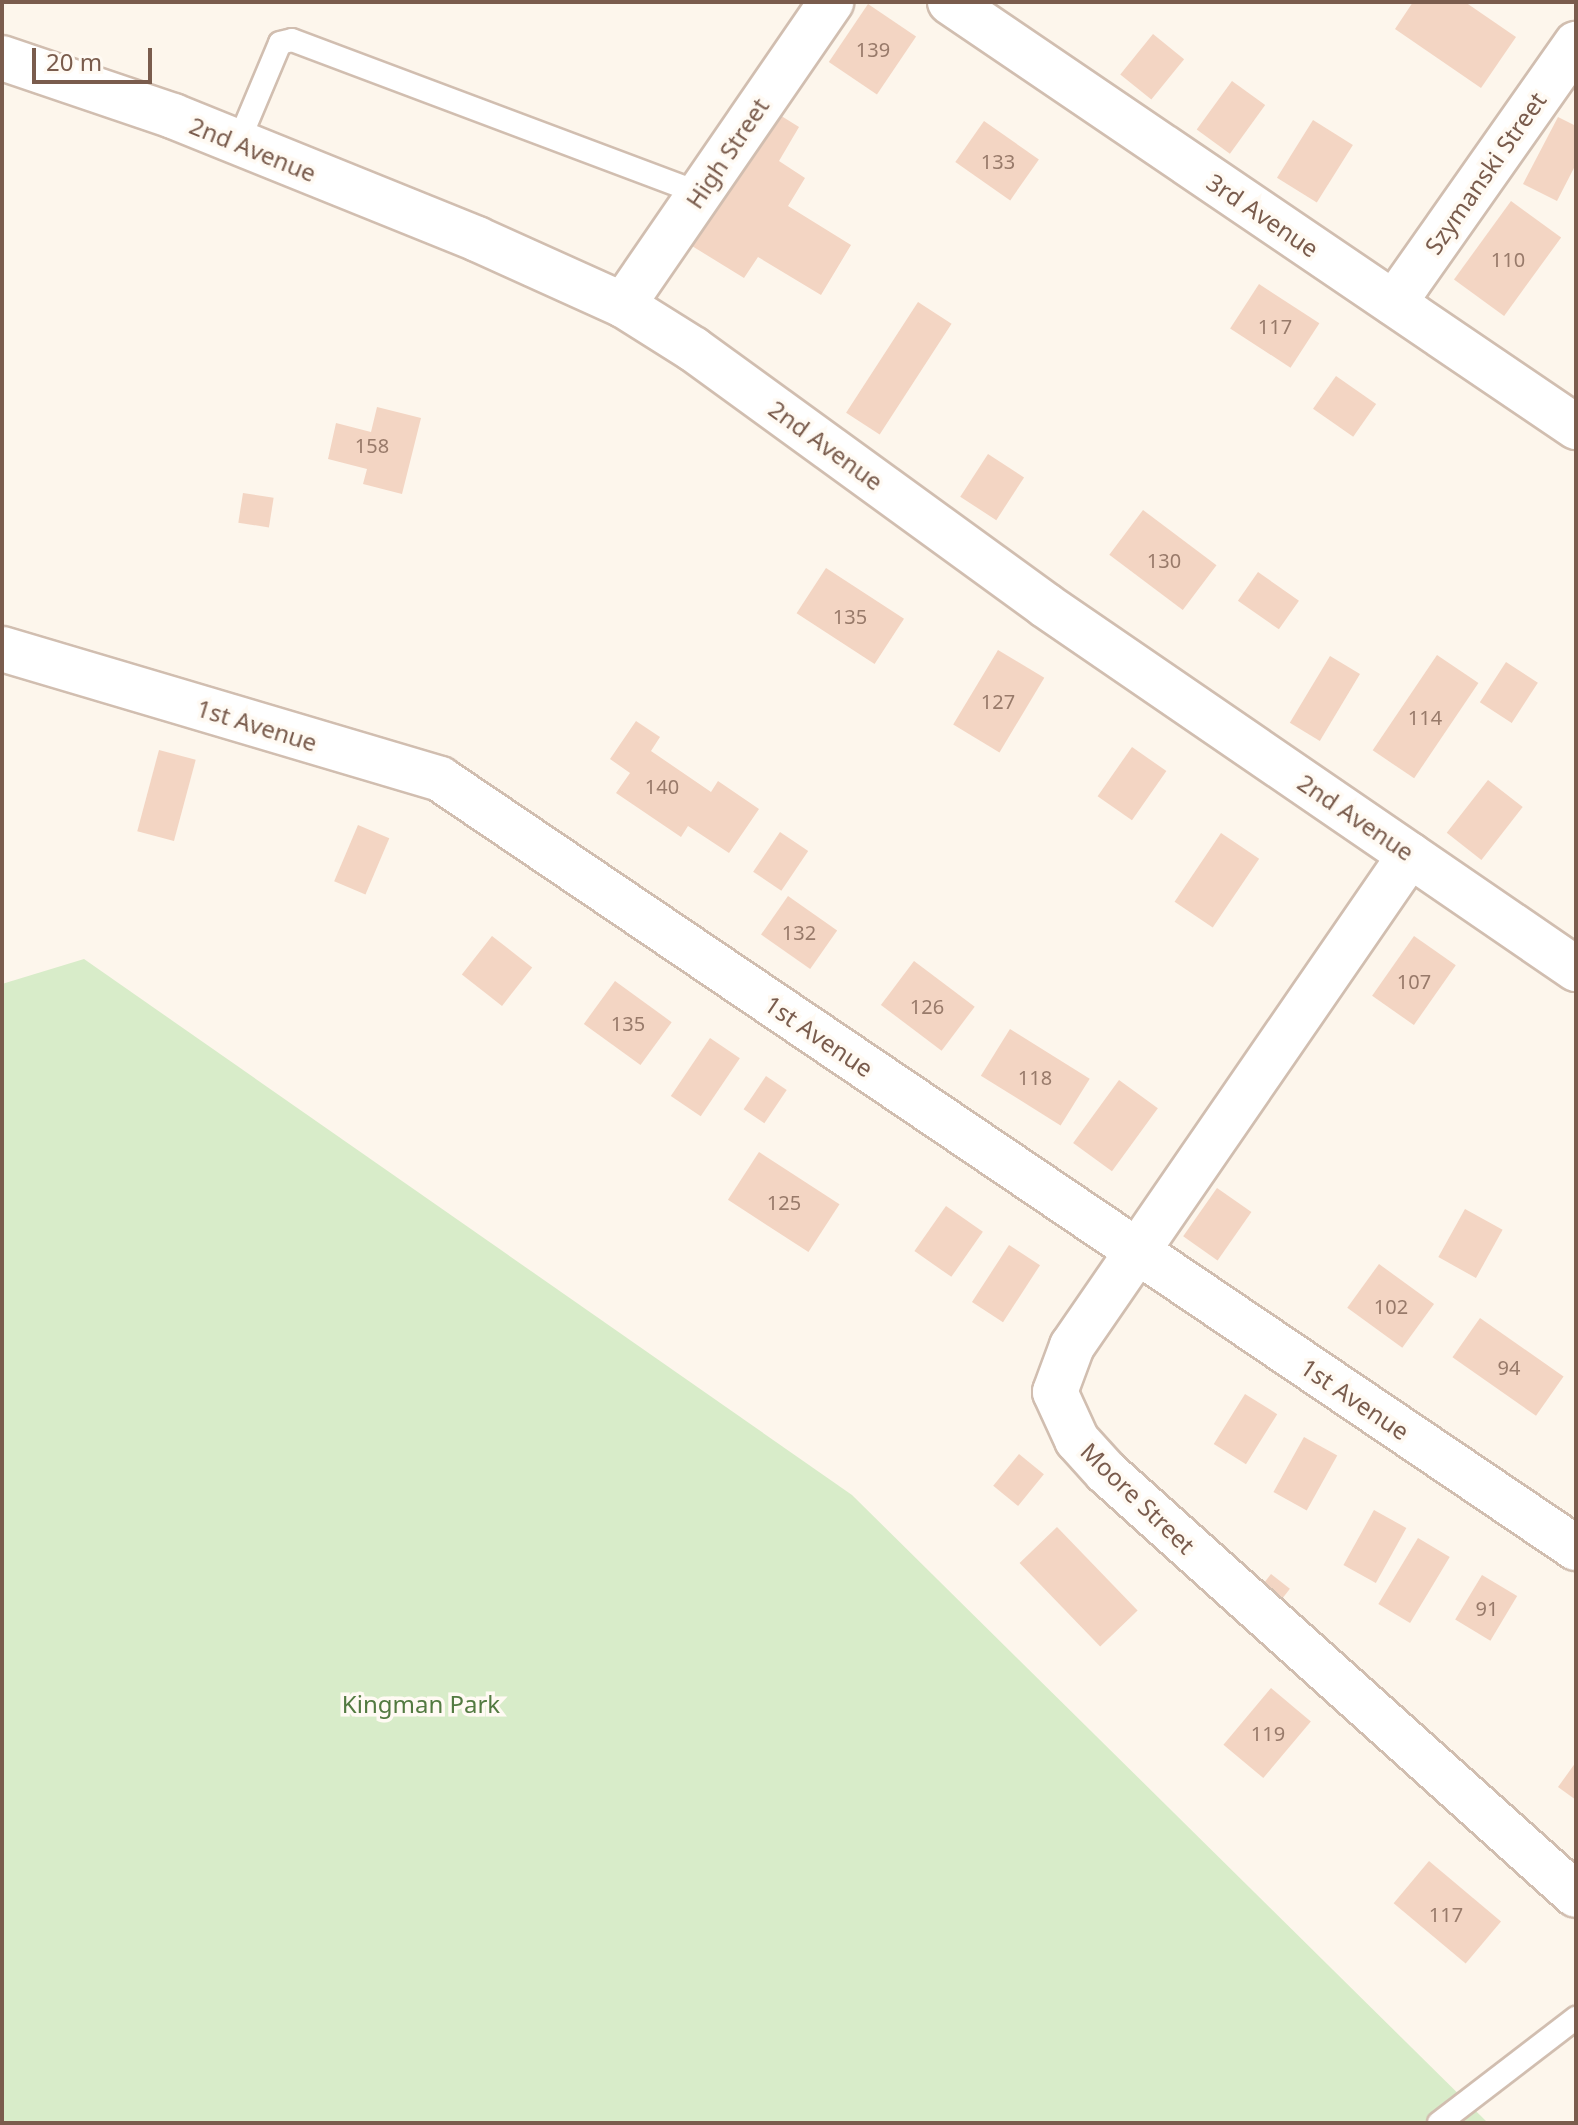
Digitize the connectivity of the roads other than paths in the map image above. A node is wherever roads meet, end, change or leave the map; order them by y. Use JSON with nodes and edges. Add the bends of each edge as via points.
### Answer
{"nodes":[{"id":1,"x":831,"y":2,"type":"edge"},
{"id":2,"x":950,"y":2,"type":"edge"},
{"id":3,"x":1576,"y":44,"type":"edge"},
{"id":4,"x":2,"y":58,"type":"edge"},
{"id":5,"x":238,"y":143,"type":"junction"},
{"id":6,"x":700,"y":193,"type":"junction"},
{"id":7,"x":1394,"y":303,"type":"junction"},
{"id":8,"x":623,"y":305,"type":"junction"},
{"id":9,"x":1576,"y":427,"type":"edge"},
{"id":10,"x":2,"y":649,"type":"edge"},
{"id":11,"x":1410,"y":855,"type":"junction"},
{"id":12,"x":1576,"y":969,"type":"edge"},
{"id":13,"x":1139,"y":1253,"type":"junction"},
{"id":14,"x":1576,"y":1548,"type":"edge"},
{"id":15,"x":1576,"y":1895,"type":"edge"},
{"id":16,"x":1576,"y":2018,"type":"edge"},
{"id":17,"x":1439,"y":2123,"type":"edge"}],
"edges":[{"from":1,"to":6,"type":"street","name":"High Street"},
{"from":2,"to":7,"type":"street","name":"3rd Avenue"},
{"from":3,"to":7,"type":"street","name":"Szymanski Street"},
{"from":4,"to":5,"type":"street","name":"2nd Avenue"},
{"from":5,"to":6,"type":"lane","via":[[280,43],[292,40]]},
{"from":5,"to":8,"type":"street","name":"2nd Avenue"},
{"from":6,"to":8,"type":"street","name":"High Street"},
{"from":7,"to":9,"type":"street","name":"3rd Avenue"},
{"from":8,"to":11,"type":"street","name":"2nd Avenue","via":[[693,349],[1045,605]]},
{"from":10,"to":13,"type":"street","name":"1st Avenue","via":[[440,779]]},
{"from":11,"to":12,"type":"street","name":"2nd Avenue"},
{"from":11,"to":13,"type":"street","name":"Moore Street"},
{"from":13,"to":14,"type":"street","name":"1st Avenue"},
{"from":13,"to":15,"type":"street","name":"Moore Street","via":[[1072,1346],[1055,1392],[1077,1440]]},
{"from":16,"to":17,"type":"lane"}]}
